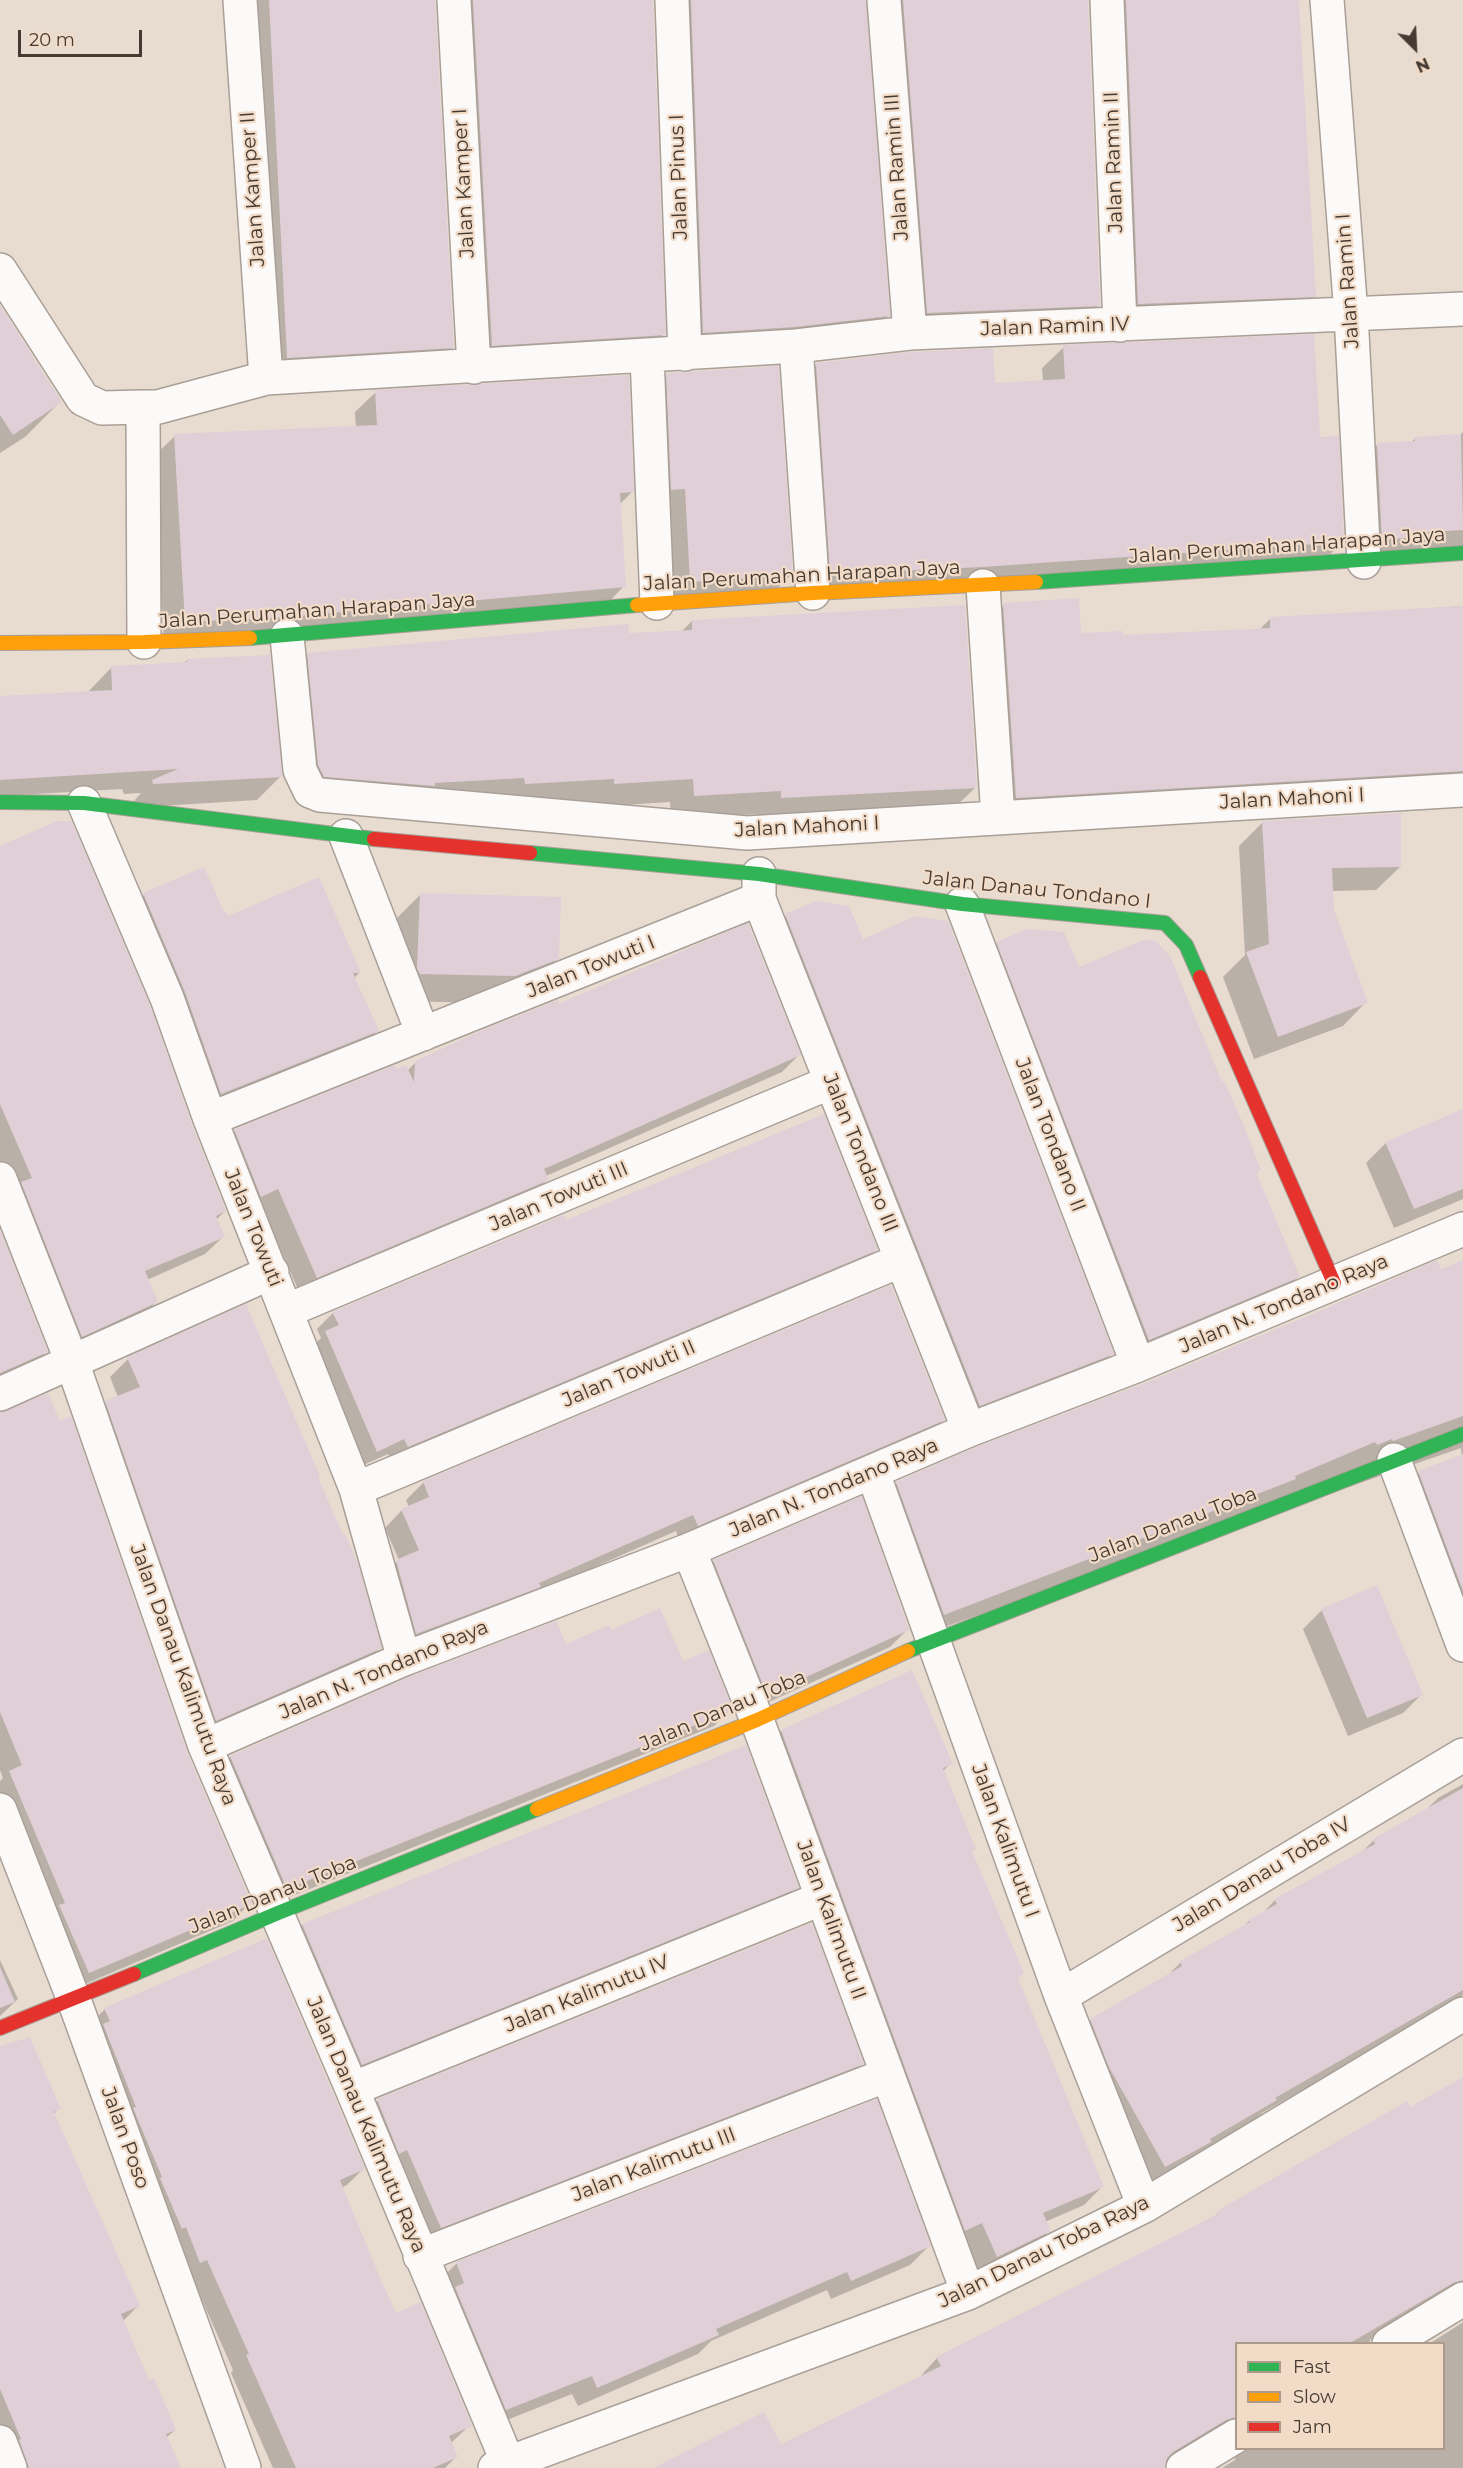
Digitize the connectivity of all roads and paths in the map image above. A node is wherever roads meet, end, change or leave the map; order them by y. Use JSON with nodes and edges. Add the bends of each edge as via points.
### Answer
{"nodes":[{"id":1,"x":240,"y":0,"type":"edge"},
{"id":2,"x":454,"y":0,"type":"edge"},
{"id":3,"x":672,"y":0,"type":"edge"},
{"id":4,"x":884,"y":0,"type":"edge"},
{"id":5,"x":1107,"y":0,"type":"edge"},
{"id":6,"x":1327,"y":0,"type":"edge"},
{"id":7,"x":0,"y":270,"type":"edge"},
{"id":8,"x":1463,"y":309,"type":"edge"},
{"id":9,"x":1351,"y":314,"type":"junction"},
{"id":10,"x":1120,"y":325,"type":"junction"},
{"id":11,"x":910,"y":333,"type":"junction"},
{"id":12,"x":796,"y":346,"type":"junction"},
{"id":13,"x":685,"y":354,"type":"junction"},
{"id":14,"x":647,"y":356,"type":"junction"},
{"id":15,"x":474,"y":367,"type":"junction"},
{"id":16,"x":266,"y":378,"type":"junction"},
{"id":17,"x":143,"y":407,"type":"junction"},
{"id":18,"x":1463,"y":553,"type":"edge"},
{"id":19,"x":1364,"y":562,"type":"junction"},
{"id":20,"x":983,"y":586,"type":"junction"},
{"id":21,"x":813,"y":593,"type":"junction"},
{"id":22,"x":657,"y":603,"type":"junction"},
{"id":23,"x":287,"y":636,"type":"junction"},
{"id":24,"x":144,"y":642,"type":"junction"},
{"id":25,"x":0,"y":643,"type":"edge"},
{"id":26,"x":1463,"y":790,"type":"edge"},
{"id":27,"x":0,"y":802,"type":"edge"},
{"id":28,"x":84,"y":803,"type":"junction"},
{"id":29,"x":998,"y":816,"type":"junction"},
{"id":30,"x":346,"y":836,"type":"junction"},
{"id":31,"x":759,"y":887,"type":"junction"},
{"id":32,"x":962,"y":904,"type":"junction"},
{"id":33,"x":423,"y":1034,"type":"junction"},
{"id":34,"x":831,"y":1082,"type":"junction"},
{"id":35,"x":210,"y":1119,"type":"junction"},
{"id":36,"x":0,"y":1179,"type":"edge"},
{"id":37,"x":1463,"y":1229,"type":"edge"},
{"id":38,"x":902,"y":1260,"type":"junction"},
{"id":39,"x":272,"y":1272,"type":"junction"},
{"id":40,"x":1334,"y":1283,"type":"junction"},
{"id":41,"x":286,"y":1311,"type":"junction"},
{"id":42,"x":72,"y":1362,"type":"junction"},
{"id":43,"x":1138,"y":1365,"type":"junction"},
{"id":44,"x":0,"y":1394,"type":"edge"},
{"id":45,"x":969,"y":1430,"type":"junction"},
{"id":46,"x":1463,"y":1434,"type":"edge"},
{"id":47,"x":1394,"y":1460,"type":"junction"},
{"id":48,"x":873,"y":1473,"type":"junction"},
{"id":49,"x":356,"y":1489,"type":"junction"},
{"id":50,"x":689,"y":1550,"type":"junction"},
{"id":51,"x":932,"y":1640,"type":"junction"},
{"id":52,"x":1463,"y":1645,"type":"edge"},
{"id":53,"x":404,"y":1659,"type":"junction"},
{"id":54,"x":757,"y":1720,"type":"junction"},
{"id":55,"x":205,"y":1746,"type":"junction"},
{"id":56,"x":1463,"y":1755,"type":"edge"},
{"id":57,"x":0,"y":1810,"type":"edge"},
{"id":58,"x":823,"y":1898,"type":"junction"},
{"id":59,"x":278,"y":1913,"type":"junction"},
{"id":60,"x":1061,"y":1996,"type":"junction"},
{"id":61,"x":74,"y":2000,"type":"junction"},
{"id":62,"x":1463,"y":2014,"type":"edge"},
{"id":63,"x":0,"y":2028,"type":"edge"},
{"id":64,"x":887,"y":2075,"type":"junction"},
{"id":65,"x":352,"y":2089,"type":"junction"},
{"id":66,"x":1144,"y":2206,"type":"junction"},
{"id":67,"x":420,"y":2256,"type":"junction"},
{"id":68,"x":968,"y":2293,"type":"junction"},
{"id":69,"x":1463,"y":2299,"type":"edge"},
{"id":70,"x":1391,"y":2342,"type":"edge"},
{"id":71,"x":1235,"y":2437,"type":"edge"},
{"id":72,"x":501,"y":2466,"type":"edge"},
{"id":73,"x":244,"y":2468,"type":"edge"},
{"id":74,"x":1183,"y":2468,"type":"edge"}],
"edges":[{"from":1,"to":16,"type":"street","name":"Jalan Kamper II"},
{"from":2,"to":15,"type":"street","name":"Jalan Kamper I"},
{"from":3,"to":13,"type":"street","name":"Jalan Pinus I"},
{"from":4,"to":11,"type":"street","name":"Jalan Ramin III"},
{"from":5,"to":10,"type":"street","name":"Jalan Ramin II"},
{"from":6,"to":9,"type":"street","name":"Jalan Ramin I"},
{"from":7,"to":17,"type":"street","name":"Jalan Ramin IV","via":[[83,399],[102,408]]},
{"from":8,"to":9,"type":"street","name":"Jalan Ramin IV"},
{"from":9,"to":10,"type":"street","name":"Jalan Ramin IV"},
{"from":9,"to":19,"type":"street","name":"Jalan Ramin I"},
{"from":10,"to":11,"type":"street","name":"Jalan Ramin IV"},
{"from":11,"to":12,"type":"street","name":"Jalan Ramin IV"},
{"from":12,"to":13,"type":"street","name":"Jalan Ramin IV"},
{"from":12,"to":21,"type":"street"},
{"from":13,"to":14,"type":"street","name":"Jalan Ramin IV"},
{"from":14,"to":15,"type":"street","name":"Jalan Ramin IV"},
{"from":14,"to":22,"type":"street"},
{"from":15,"to":16,"type":"street","name":"Jalan Ramin IV"},
{"from":16,"to":17,"type":"street","name":"Jalan Ramin IV","via":[[158,407]]},
{"from":17,"to":24,"type":"street"},
{"from":18,"to":19,"type":"street","name":"Jalan Perumahan Harapan Jaya"},
{"from":19,"to":20,"type":"street","name":"Jalan Perumahan Harapan Jaya"},
{"from":20,"to":21,"type":"street","name":"Jalan Perumahan Harapan Jaya"},
{"from":20,"to":29,"type":"street"},
{"from":21,"to":22,"type":"street","name":"Jalan Perumahan Harapan Jaya"},
{"from":22,"to":23,"type":"street","name":"Jalan Perumahan Harapan Jaya"},
{"from":23,"to":24,"type":"street","name":"Jalan Perumahan Harapan Jaya"},
{"from":23,"to":29,"type":"street","name":"Jalan Mahoni I","via":[[300,770],[310,791],[320,795],[747,833]]},
{"from":24,"to":25,"type":"street","name":"Jalan Perumahan Harapan Jaya"},
{"from":26,"to":29,"type":"street","name":"Jalan Mahoni I"},
{"from":27,"to":28,"type":"street","name":"Jalan Danau Tondano I"},
{"from":28,"to":30,"type":"street","name":"Jalan Danau Tondano I"},
{"from":28,"to":35,"type":"street","name":"Jalan Towuti","via":[[167,998]]},
{"from":30,"to":31,"type":"street","name":"Jalan Danau Tondano I"},
{"from":30,"to":33,"type":"street"},
{"from":31,"to":32,"type":"street","name":"Jalan Danau Tondano I"},
{"from":31,"to":33,"type":"street","name":"Jalan Towuti I"},
{"from":31,"to":34,"type":"street","name":"Jalan Tondano III"},
{"from":32,"to":40,"type":"street","name":"Jalan Danau Tondano I","via":[[1166,923],[1186,945]]},
{"from":32,"to":43,"type":"street","name":"Jalan Tondano II"},
{"from":33,"to":35,"type":"street","name":"Jalan Towuti I"},
{"from":34,"to":38,"type":"street","name":"Jalan Tondano III"},
{"from":34,"to":41,"type":"street","name":"Jalan Towuti III"},
{"from":35,"to":39,"type":"street","name":"Jalan Towuti"},
{"from":36,"to":42,"type":"street","name":"Jalan Danau Kalimutu Raya"},
{"from":37,"to":40,"type":"street","name":"Jalan N. Tondano Raya"},
{"from":38,"to":45,"type":"street","name":"Jalan Tondano III"},
{"from":38,"to":49,"type":"street","name":"Jalan Towuti II"},
{"from":39,"to":41,"type":"street","name":"Jalan Towuti"},
{"from":39,"to":42,"type":"street"},
{"from":40,"to":43,"type":"street","name":"Jalan N. Tondano Raya"},
{"from":41,"to":49,"type":"street","name":"Jalan Towuti"},
{"from":42,"to":44,"type":"street"},
{"from":42,"to":55,"type":"street","name":"Jalan Danau Kalimutu Raya"},
{"from":43,"to":45,"type":"street","name":"Jalan N. Tondano Raya"},
{"from":45,"to":48,"type":"street","name":"Jalan N. Tondano Raya"},
{"from":46,"to":47,"type":"street","name":"Jalan Danau Toba"},
{"from":47,"to":51,"type":"street","name":"Jalan Danau Toba"},
{"from":47,"to":52,"type":"street"},
{"from":48,"to":50,"type":"street","name":"Jalan N. Tondano Raya"},
{"from":48,"to":51,"type":"street","name":"Jalan Kalimutu I"},
{"from":49,"to":53,"type":"street","name":"Jalan Towuti"},
{"from":50,"to":53,"type":"street","name":"Jalan N. Tondano Raya"},
{"from":50,"to":54,"type":"street","name":"Jalan Kalimutu II"},
{"from":51,"to":54,"type":"street","name":"Jalan Danau Toba"},
{"from":51,"to":60,"type":"street","name":"Jalan Kalimutu I"},
{"from":53,"to":55,"type":"street","name":"Jalan N. Tondano Raya"},
{"from":54,"to":58,"type":"street","name":"Jalan Kalimutu II"},
{"from":54,"to":59,"type":"street","name":"Jalan Danau Toba"},
{"from":55,"to":59,"type":"street","name":"Jalan Danau Kalimutu Raya"},
{"from":56,"to":60,"type":"street","name":"Jalan Danau Toba IV"},
{"from":57,"to":61,"type":"street","name":"Jalan Poso"},
{"from":58,"to":64,"type":"street","name":"Jalan Kalimutu II"},
{"from":58,"to":65,"type":"street","name":"Jalan Kalimutu IV"},
{"from":59,"to":61,"type":"street","name":"Jalan Danau Toba"},
{"from":59,"to":65,"type":"street","name":"Jalan Danau Kalimutu Raya"},
{"from":60,"to":66,"type":"street","name":"Jalan Kalimutu I"},
{"from":61,"to":63,"type":"street","name":"Jalan Danau Toba"},
{"from":61,"to":73,"type":"street","name":"Jalan Poso"},
{"from":62,"to":66,"type":"street","name":"Jalan Danau Toba Raya"},
{"from":64,"to":67,"type":"street","name":"Jalan Kalimutu III"},
{"from":64,"to":68,"type":"street","name":"Jalan Kalimutu II"},
{"from":65,"to":67,"type":"street","name":"Jalan Danau Kalimutu Raya"},
{"from":66,"to":68,"type":"street","name":"Jalan Danau Toba Raya"},
{"from":67,"to":72,"type":"street","name":"Jalan Danau Kalimutu Raya"},
{"from":68,"to":72,"type":"street","name":"Jalan Danau Toba Raya"},
{"from":69,"to":70,"type":"street"},
{"from":71,"to":74,"type":"street"}]}
